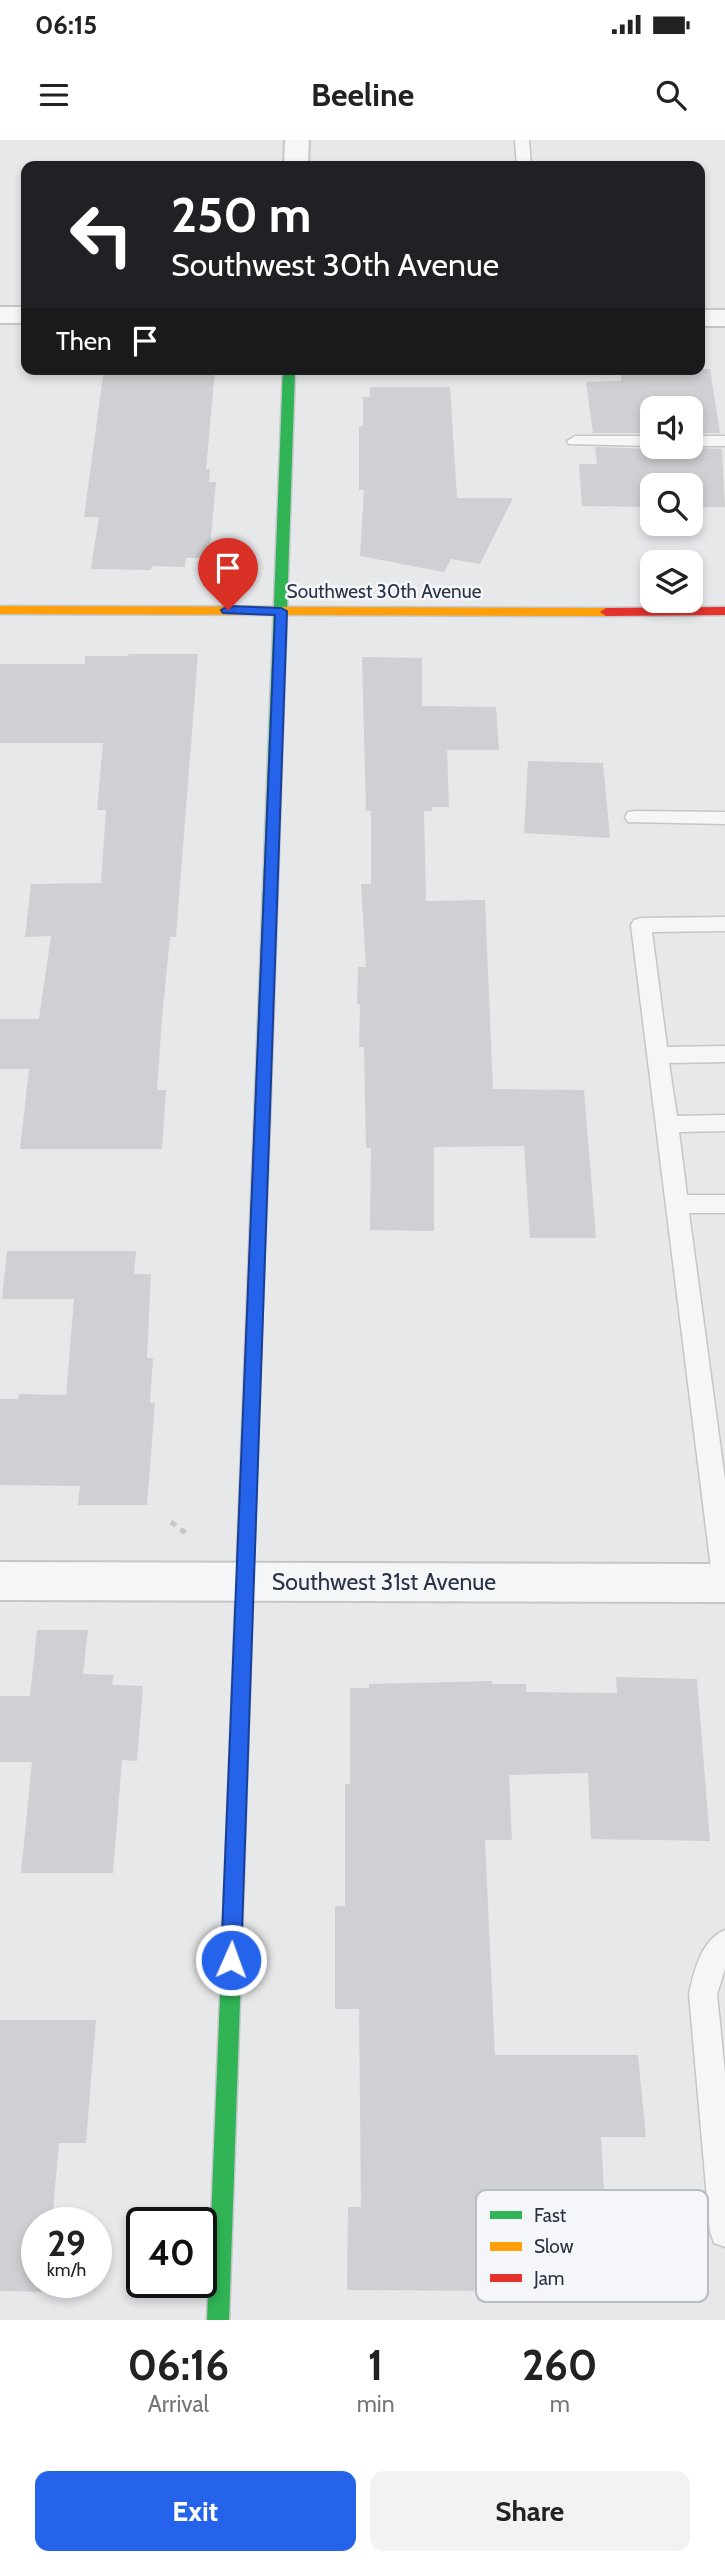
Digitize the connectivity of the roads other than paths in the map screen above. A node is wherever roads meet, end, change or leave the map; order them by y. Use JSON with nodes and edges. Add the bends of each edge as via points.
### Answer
{"nodes":[{"id":1,"x":297,"y":140,"type":"edge"},
{"id":2,"x":522,"y":140,"type":"edge"},
{"id":3,"x":296,"y":161,"type":"edge"},
{"id":4,"x":524,"y":161,"type":"edge"},
{"id":5,"x":0,"y":315,"type":"edge"},
{"id":6,"x":21,"y":315,"type":"edge"},
{"id":7,"x":705,"y":318,"type":"edge"},
{"id":8,"x":725,"y":318,"type":"edge"},
{"id":9,"x":289,"y":375,"type":"edge"},
{"id":10,"x":575,"y":441,"type":"dead end"},
{"id":11,"x":640,"y":441,"type":"edge"},
{"id":12,"x":703,"y":441,"type":"edge"},
{"id":13,"x":725,"y":442,"type":"edge"},
{"id":14,"x":0,"y":610,"type":"edge"},
{"id":15,"x":281,"y":611,"type":"junction"},
{"id":16,"x":725,"y":611,"type":"edge"},
{"id":17,"x":635,"y":817,"type":"dead end"},
{"id":18,"x":725,"y":818,"type":"edge"},
{"id":19,"x":725,"y":924,"type":"edge"},
{"id":20,"x":725,"y":1054,"type":"edge"},
{"id":21,"x":658,"y":1055,"type":"junction"},
{"id":22,"x":725,"y":1123,"type":"edge"},
{"id":23,"x":666,"y":1124,"type":"junction"},
{"id":24,"x":678,"y":1204,"type":"junction"},
{"id":25,"x":725,"y":1204,"type":"edge"},
{"id":26,"x":725,"y":1576,"type":"edge"},
{"id":27,"x":0,"y":1581,"type":"edge"},
{"id":28,"x":246,"y":1581,"type":"junction"},
{"id":29,"x":725,"y":1583,"type":"edge"},
{"id":30,"x":725,"y":1944,"type":"edge"},
{"id":31,"x":725,"y":2232,"type":"edge"},
{"id":32,"x":218,"y":2320,"type":"edge"}],
"edges":[{"from":1,"to":3,"type":"street"},
{"from":2,"to":4,"type":"lane"},
{"from":5,"to":6,"type":"street"},
{"from":7,"to":8,"type":"street"},
{"from":9,"to":15,"type":"street"},
{"from":10,"to":11,"type":"lane"},
{"from":12,"to":13,"type":"lane"},
{"from":14,"to":15,"type":"street","name":"Southwest 30th Avenue"},
{"from":15,"to":16,"type":"street","name":"Southwest 30th Avenue"},
{"from":15,"to":28,"type":"street"},
{"from":17,"to":18,"type":"lane"},
{"from":19,"to":21,"type":"lane","via":[[641,925]]},
{"from":20,"to":21,"type":"lane"},
{"from":21,"to":23,"type":"lane"},
{"from":22,"to":23,"type":"lane"},
{"from":23,"to":24,"type":"lane"},
{"from":24,"to":25,"type":"lane"},
{"from":24,"to":26,"type":"lane"},
{"from":27,"to":28,"type":"street","name":"Southwest 31st Avenue"},
{"from":28,"to":29,"type":"street","name":"Southwest 31st Avenue"},
{"from":28,"to":32,"type":"street"},
{"from":30,"to":31,"type":"lane","via":[[709,1968],[703,1994]]}]}
